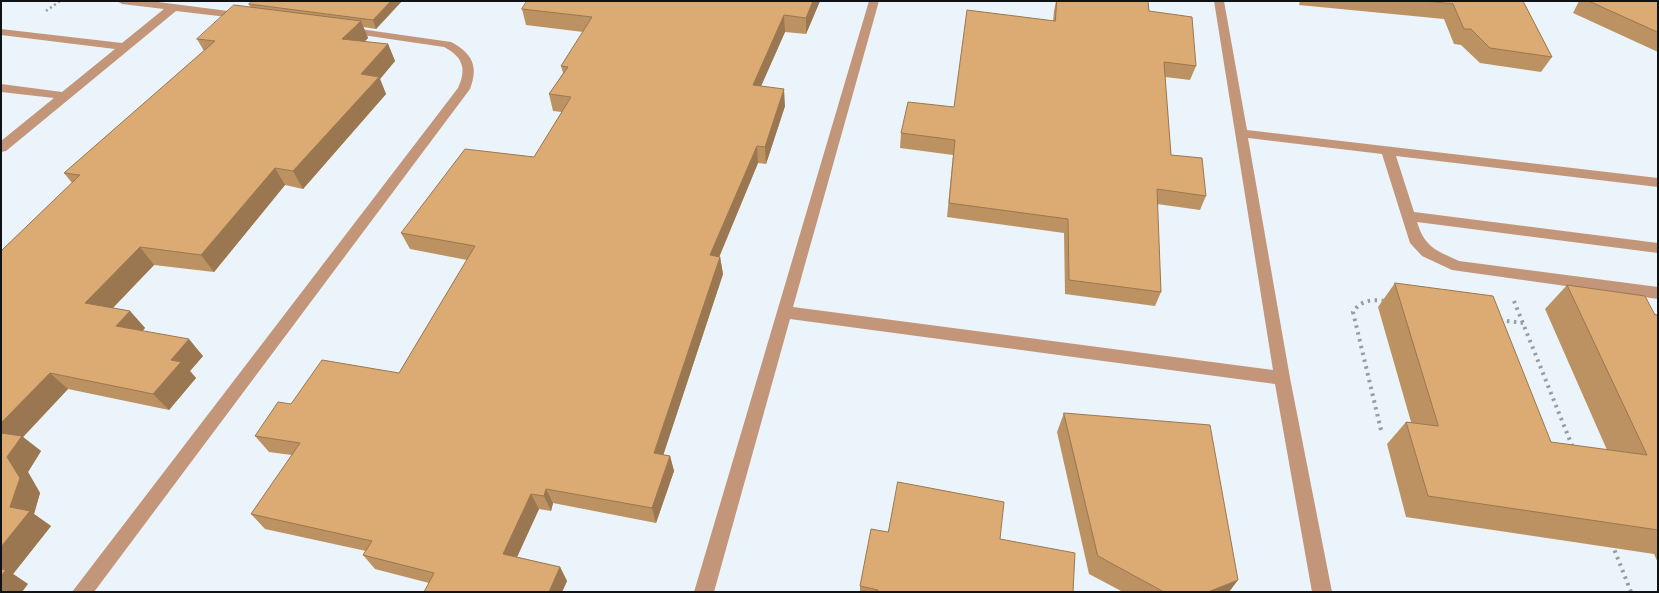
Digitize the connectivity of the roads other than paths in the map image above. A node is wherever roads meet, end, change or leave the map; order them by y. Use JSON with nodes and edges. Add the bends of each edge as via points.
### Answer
{"nodes":[{"id":1,"x":122,"y":1,"type":"edge"},
{"id":2,"x":874,"y":1,"type":"edge"},
{"id":3,"x":1219,"y":1,"type":"edge"},
{"id":4,"x":174,"y":7,"type":"junction"},
{"id":5,"x":260,"y":18,"type":"edge"},
{"id":6,"x":327,"y":27,"type":"edge"},
{"id":7,"x":1,"y":32,"type":"edge"},
{"id":8,"x":126,"y":47,"type":"junction"},
{"id":9,"x":1,"y":88,"type":"edge"},
{"id":10,"x":65,"y":96,"type":"junction"},
{"id":11,"x":1241,"y":133,"type":"junction"},
{"id":12,"x":1,"y":148,"type":"edge"},
{"id":13,"x":1388,"y":151,"type":"junction"},
{"id":14,"x":1658,"y":183,"type":"edge"},
{"id":15,"x":1408,"y":216,"type":"junction"},
{"id":16,"x":1658,"y":248,"type":"edge"},
{"id":17,"x":1658,"y":293,"type":"edge"},
{"id":18,"x":784,"y":312,"type":"junction"},
{"id":19,"x":1282,"y":378,"type":"junction"},
{"id":20,"x":82,"y":592,"type":"edge"},
{"id":21,"x":704,"y":592,"type":"edge"},
{"id":22,"x":1322,"y":592,"type":"edge"}],
"edges":[{"from":1,"to":4,"type":"street"},
{"from":2,"to":18,"type":"street"},
{"from":3,"to":11,"type":"street"},
{"from":4,"to":5,"type":"street"},
{"from":4,"to":8,"type":"street"},
{"from":6,"to":20,"type":"street","via":[[447,44],[466,58],[470,78]]},
{"from":7,"to":8,"type":"street"},
{"from":8,"to":10,"type":"street"},
{"from":9,"to":10,"type":"street"},
{"from":10,"to":12,"type":"street"},
{"from":11,"to":13,"type":"street"},
{"from":11,"to":19,"type":"street"},
{"from":13,"to":14,"type":"street"},
{"from":13,"to":15,"type":"street"},
{"from":15,"to":16,"type":"street"},
{"from":15,"to":17,"type":"street","via":[[1415,239],[1436,258],[1456,266]]},
{"from":18,"to":19,"type":"street"},
{"from":18,"to":21,"type":"street"},
{"from":19,"to":22,"type":"street"}]}
